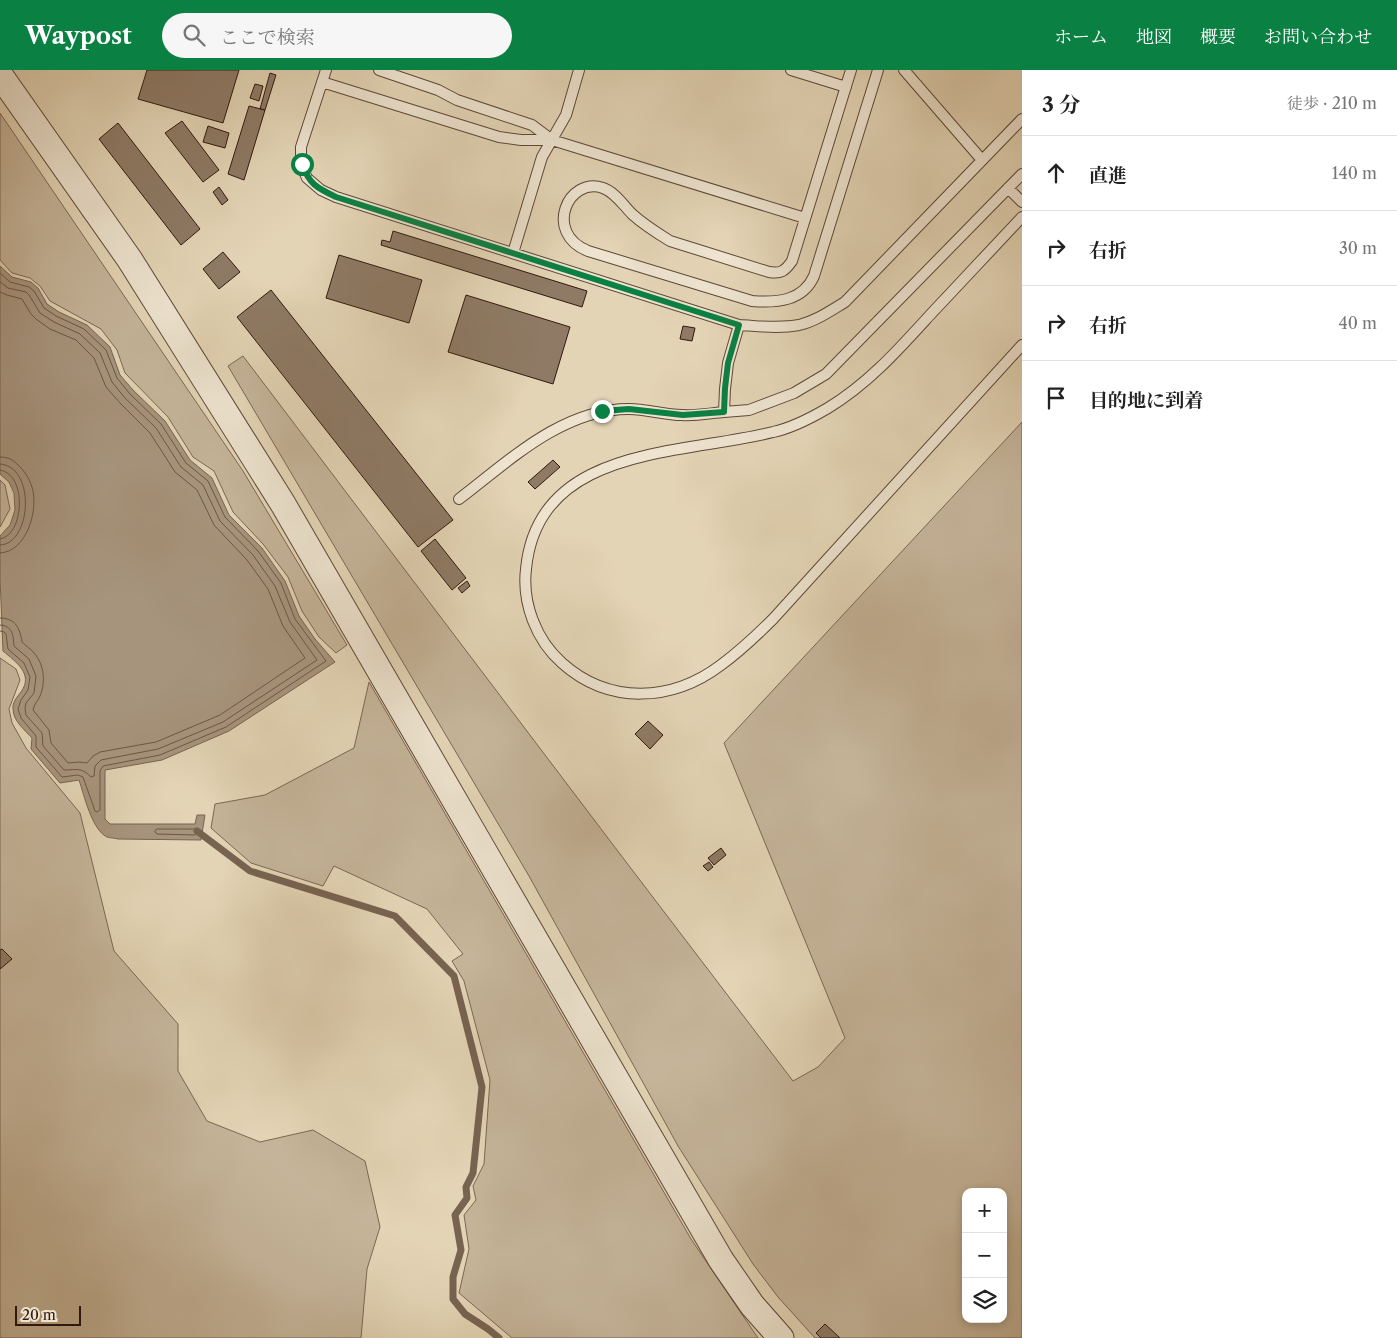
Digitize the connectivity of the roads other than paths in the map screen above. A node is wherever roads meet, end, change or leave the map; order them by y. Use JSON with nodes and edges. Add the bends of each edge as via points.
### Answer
{"nodes":[{"id":1,"x":379,"y":70,"type":"edge"},
{"id":2,"x":579,"y":70,"type":"edge"},
{"id":3,"x":791,"y":70,"type":"edge"},
{"id":4,"x":852,"y":70,"type":"edge"},
{"id":5,"x":878,"y":70,"type":"edge"},
{"id":6,"x":904,"y":70,"type":"edge"},
{"id":7,"x":322,"y":74,"type":"edge"},
{"id":8,"x":0,"y":75,"type":"edge"},
{"id":9,"x":846,"y":87,"type":"junction"},
{"id":10,"x":1022,"y":119,"type":"edge"},
{"id":11,"x":552,"y":140,"type":"junction"},
{"id":12,"x":982,"y":160,"type":"junction"},
{"id":13,"x":1022,"y":174,"type":"edge"},
{"id":14,"x":1008,"y":188,"type":"junction"},
{"id":15,"x":1022,"y":202,"type":"edge"},
{"id":16,"x":1022,"y":217,"type":"edge"},
{"id":17,"x":805,"y":218,"type":"junction"},
{"id":18,"x":513,"y":253,"type":"junction"},
{"id":19,"x":739,"y":325,"type":"junction"},
{"id":20,"x":1022,"y":345,"type":"edge"},
{"id":21,"x":724,"y":412,"type":"junction"},
{"id":22,"x":459,"y":499,"type":"dead end"},
{"id":23,"x":781,"y":1338,"type":"edge"}],
"edges":[{"from":1,"to":11,"type":"lane","via":[[532,125]]},
{"from":2,"to":11,"type":"lane","via":[[566,115]]},
{"from":3,"to":9,"type":"lane"},
{"from":4,"to":9,"type":"lane"},
{"from":5,"to":17,"type":"lane","via":[[814,276],[802,293],[782,300],[752,301],[580,248],[568,236],[563,222],[565,209],[572,198],[590,187],[598,187],[606,189],[634,215],[670,241],[780,273],[792,261]]},
{"from":6,"to":12,"type":"lane"},
{"from":7,"to":11,"type":"lane","via":[[500,137]]},
{"from":7,"to":18,"type":"lane","via":[[301,147],[307,178],[336,197]]},
{"from":8,"to":23,"type":"street","via":[[130,260],[283,504],[721,1260],[752,1305]]},
{"from":9,"to":17,"type":"lane"},
{"from":10,"to":12,"type":"lane"},
{"from":11,"to":17,"type":"lane"},
{"from":11,"to":18,"type":"lane","via":[[542,157]]},
{"from":12,"to":19,"type":"lane","via":[[845,302],[799,325],[772,328]]},
{"from":13,"to":14,"type":"lane"},
{"from":14,"to":15,"type":"lane"},
{"from":14,"to":21,"type":"lane","via":[[826,374],[794,393],[749,410]]},
{"from":16,"to":20,"type":"lane","via":[[885,364],[827,409],[774,432],[620,462],[578,481],[559,496],[534,532],[527,555],[526,593],[536,629],[546,645],[575,674],[623,693],[662,692],[682,687],[720,666],[774,619]]},
{"from":18,"to":19,"type":"lane"},
{"from":19,"to":21,"type":"lane","via":[[728,363]]},
{"from":21,"to":22,"type":"lane","via":[[683,415],[629,409],[602,411],[572,420],[538,439]]}]}
